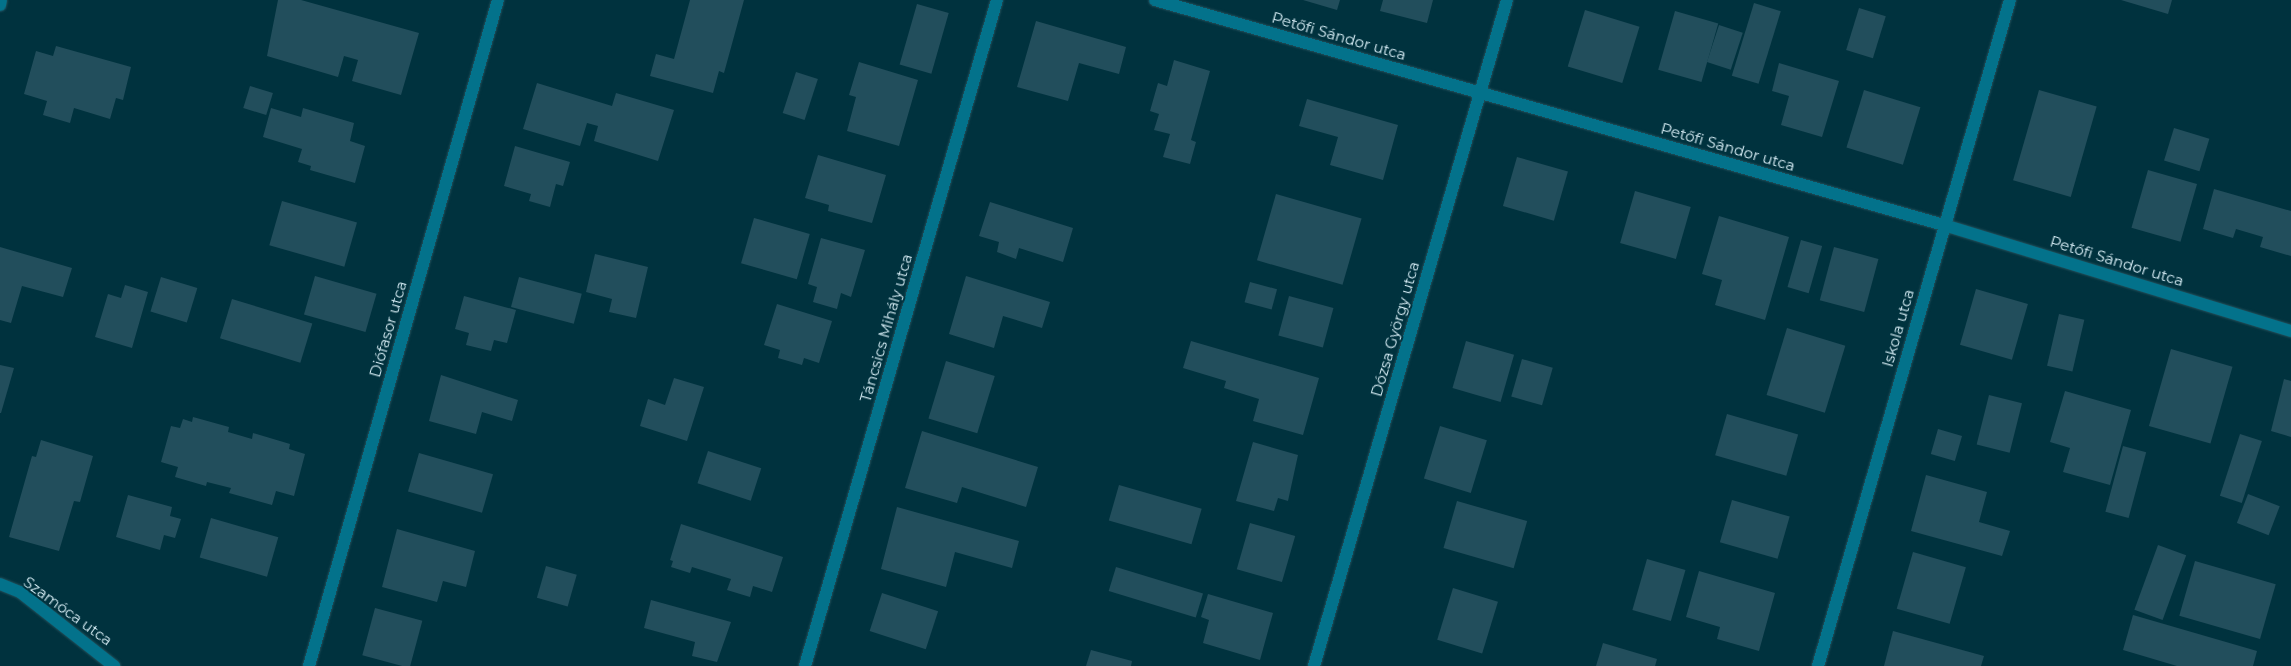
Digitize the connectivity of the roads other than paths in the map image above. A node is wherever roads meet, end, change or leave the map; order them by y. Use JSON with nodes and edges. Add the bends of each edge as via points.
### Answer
{"nodes":[{"id":1,"x":1,"y":0,"type":"edge"},
{"id":2,"x":498,"y":0,"type":"edge"},
{"id":3,"x":997,"y":0,"type":"edge"},
{"id":4,"x":1155,"y":0,"type":"edge"},
{"id":5,"x":1507,"y":0,"type":"edge"},
{"id":6,"x":2010,"y":0,"type":"edge"},
{"id":7,"x":0,"y":5,"type":"edge"},
{"id":8,"x":1480,"y":94,"type":"junction"},
{"id":9,"x":1944,"y":225,"type":"junction"},
{"id":10,"x":2291,"y":331,"type":"edge"},
{"id":11,"x":0,"y":584,"type":"edge"},
{"id":12,"x":114,"y":666,"type":"edge"},
{"id":13,"x":309,"y":666,"type":"edge"},
{"id":14,"x":805,"y":666,"type":"edge"},
{"id":15,"x":1314,"y":666,"type":"edge"},
{"id":16,"x":1818,"y":666,"type":"edge"}],
"edges":[{"from":1,"to":7,"type":"street"},
{"from":2,"to":13,"type":"street","name":"Diófasor utca"},
{"from":3,"to":14,"type":"street","name":"Táncsics Mihály utca"},
{"from":4,"to":8,"type":"street","name":"Petőfi Sándor utca"},
{"from":5,"to":8,"type":"street","name":"Dózsa György utca"},
{"from":6,"to":9,"type":"street","name":"Iskola utca"},
{"from":8,"to":9,"type":"street","name":"Petőfi Sándor utca"},
{"from":8,"to":15,"type":"street","name":"Dózsa György utca"},
{"from":9,"to":10,"type":"street","name":"Petőfi Sándor utca"},
{"from":9,"to":16,"type":"street","name":"Iskola utca"},
{"from":11,"to":12,"type":"street","name":"Szamóca utca","via":[[20,592]]}]}
